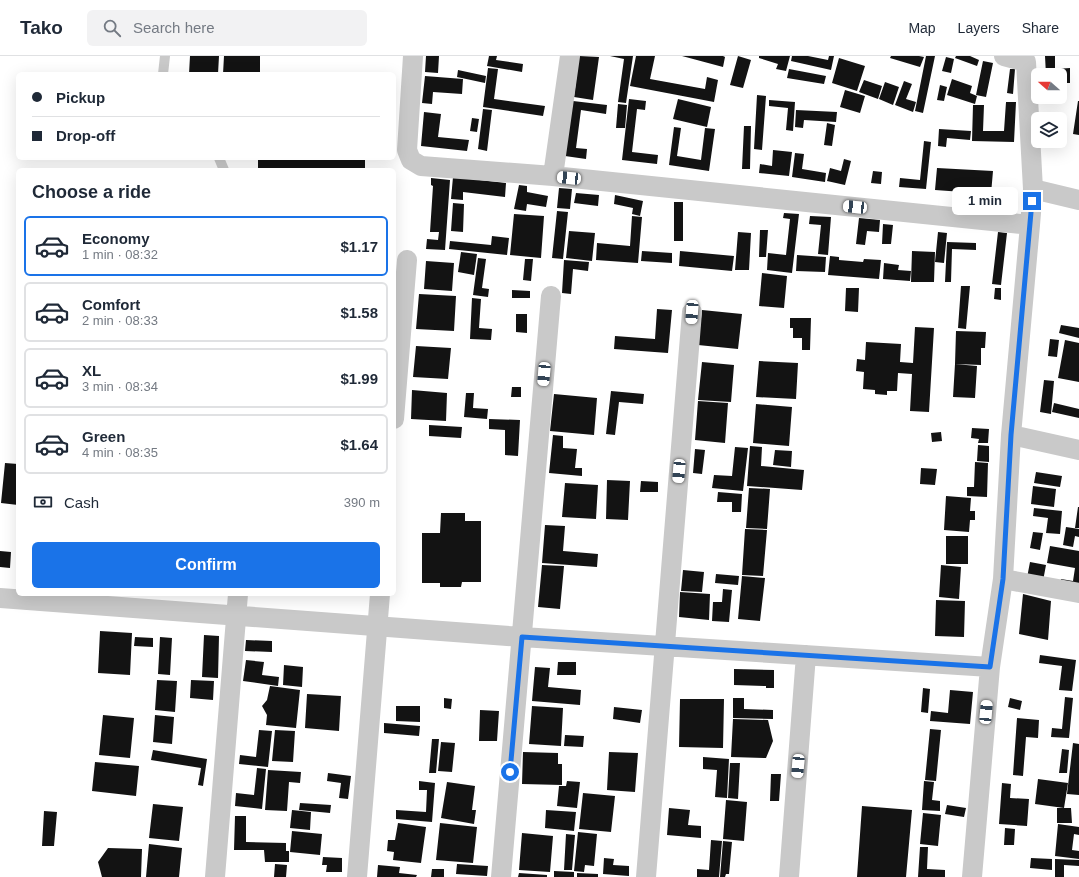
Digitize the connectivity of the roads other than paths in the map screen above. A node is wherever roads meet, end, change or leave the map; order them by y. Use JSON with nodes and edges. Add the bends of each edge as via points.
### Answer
{"nodes":[{"id":1,"x":164,"y":56,"type":"edge"},
{"id":2,"x":413,"y":56,"type":"edge"},
{"id":3,"x":570,"y":56,"type":"edge"},
{"id":4,"x":1004,"y":56,"type":"edge"},
{"id":5,"x":163,"y":72,"type":"edge"},
{"id":6,"x":553,"y":176,"type":"junction"},
{"id":7,"x":1033,"y":189,"type":"junction"},
{"id":8,"x":1079,"y":200,"type":"edge"},
{"id":9,"x":1030,"y":225,"type":"junction"},
{"id":10,"x":407,"y":260,"type":"dead end"},
{"id":11,"x":551,"y":296,"type":"dead end"},
{"id":12,"x":692,"y":312,"type":"dead end"},
{"id":13,"x":396,"y":395,"type":"edge"},
{"id":14,"x":1011,"y":435,"type":"junction"},
{"id":15,"x":1079,"y":450,"type":"edge"},
{"id":16,"x":1003,"y":579,"type":"junction"},
{"id":17,"x":1079,"y":594,"type":"edge"},
{"id":18,"x":238,"y":596,"type":"edge"},
{"id":19,"x":380,"y":596,"type":"edge"},
{"id":20,"x":0,"y":598,"type":"edge"},
{"id":21,"x":236,"y":615,"type":"junction"},
{"id":22,"x":377,"y":626,"type":"junction"},
{"id":23,"x":522,"y":637,"type":"junction"},
{"id":24,"x":665,"y":646,"type":"junction"},
{"id":25,"x":806,"y":656,"type":"junction"},
{"id":26,"x":990,"y":667,"type":"junction"},
{"id":27,"x":215,"y":877,"type":"edge"},
{"id":28,"x":357,"y":877,"type":"edge"},
{"id":29,"x":501,"y":877,"type":"edge"},
{"id":30,"x":646,"y":877,"type":"edge"},
{"id":31,"x":789,"y":877,"type":"edge"},
{"id":32,"x":972,"y":877,"type":"edge"}],
"edges":[{"from":1,"to":5,"type":"lane"},
{"from":2,"to":6,"type":"street","via":[[407,150],[411,160],[422,166]]},
{"from":3,"to":6,"type":"street"},
{"from":4,"to":7,"type":"street","via":[[1026,62]]},
{"from":6,"to":9,"type":"street"},
{"from":7,"to":8,"type":"street"},
{"from":7,"to":9,"type":"street"},
{"from":9,"to":14,"type":"street"},
{"from":10,"to":13,"type":"street"},
{"from":11,"to":23,"type":"street"},
{"from":12,"to":24,"type":"street"},
{"from":14,"to":15,"type":"street"},
{"from":14,"to":16,"type":"street"},
{"from":16,"to":17,"type":"street"},
{"from":16,"to":26,"type":"street"},
{"from":18,"to":21,"type":"street"},
{"from":19,"to":22,"type":"street"},
{"from":20,"to":21,"type":"street"},
{"from":21,"to":22,"type":"street"},
{"from":21,"to":27,"type":"street"},
{"from":22,"to":23,"type":"street"},
{"from":22,"to":28,"type":"street"},
{"from":23,"to":24,"type":"street"},
{"from":23,"to":29,"type":"street"},
{"from":24,"to":25,"type":"street"},
{"from":24,"to":30,"type":"street"},
{"from":25,"to":26,"type":"street"},
{"from":25,"to":31,"type":"street"},
{"from":26,"to":32,"type":"street"}]}
